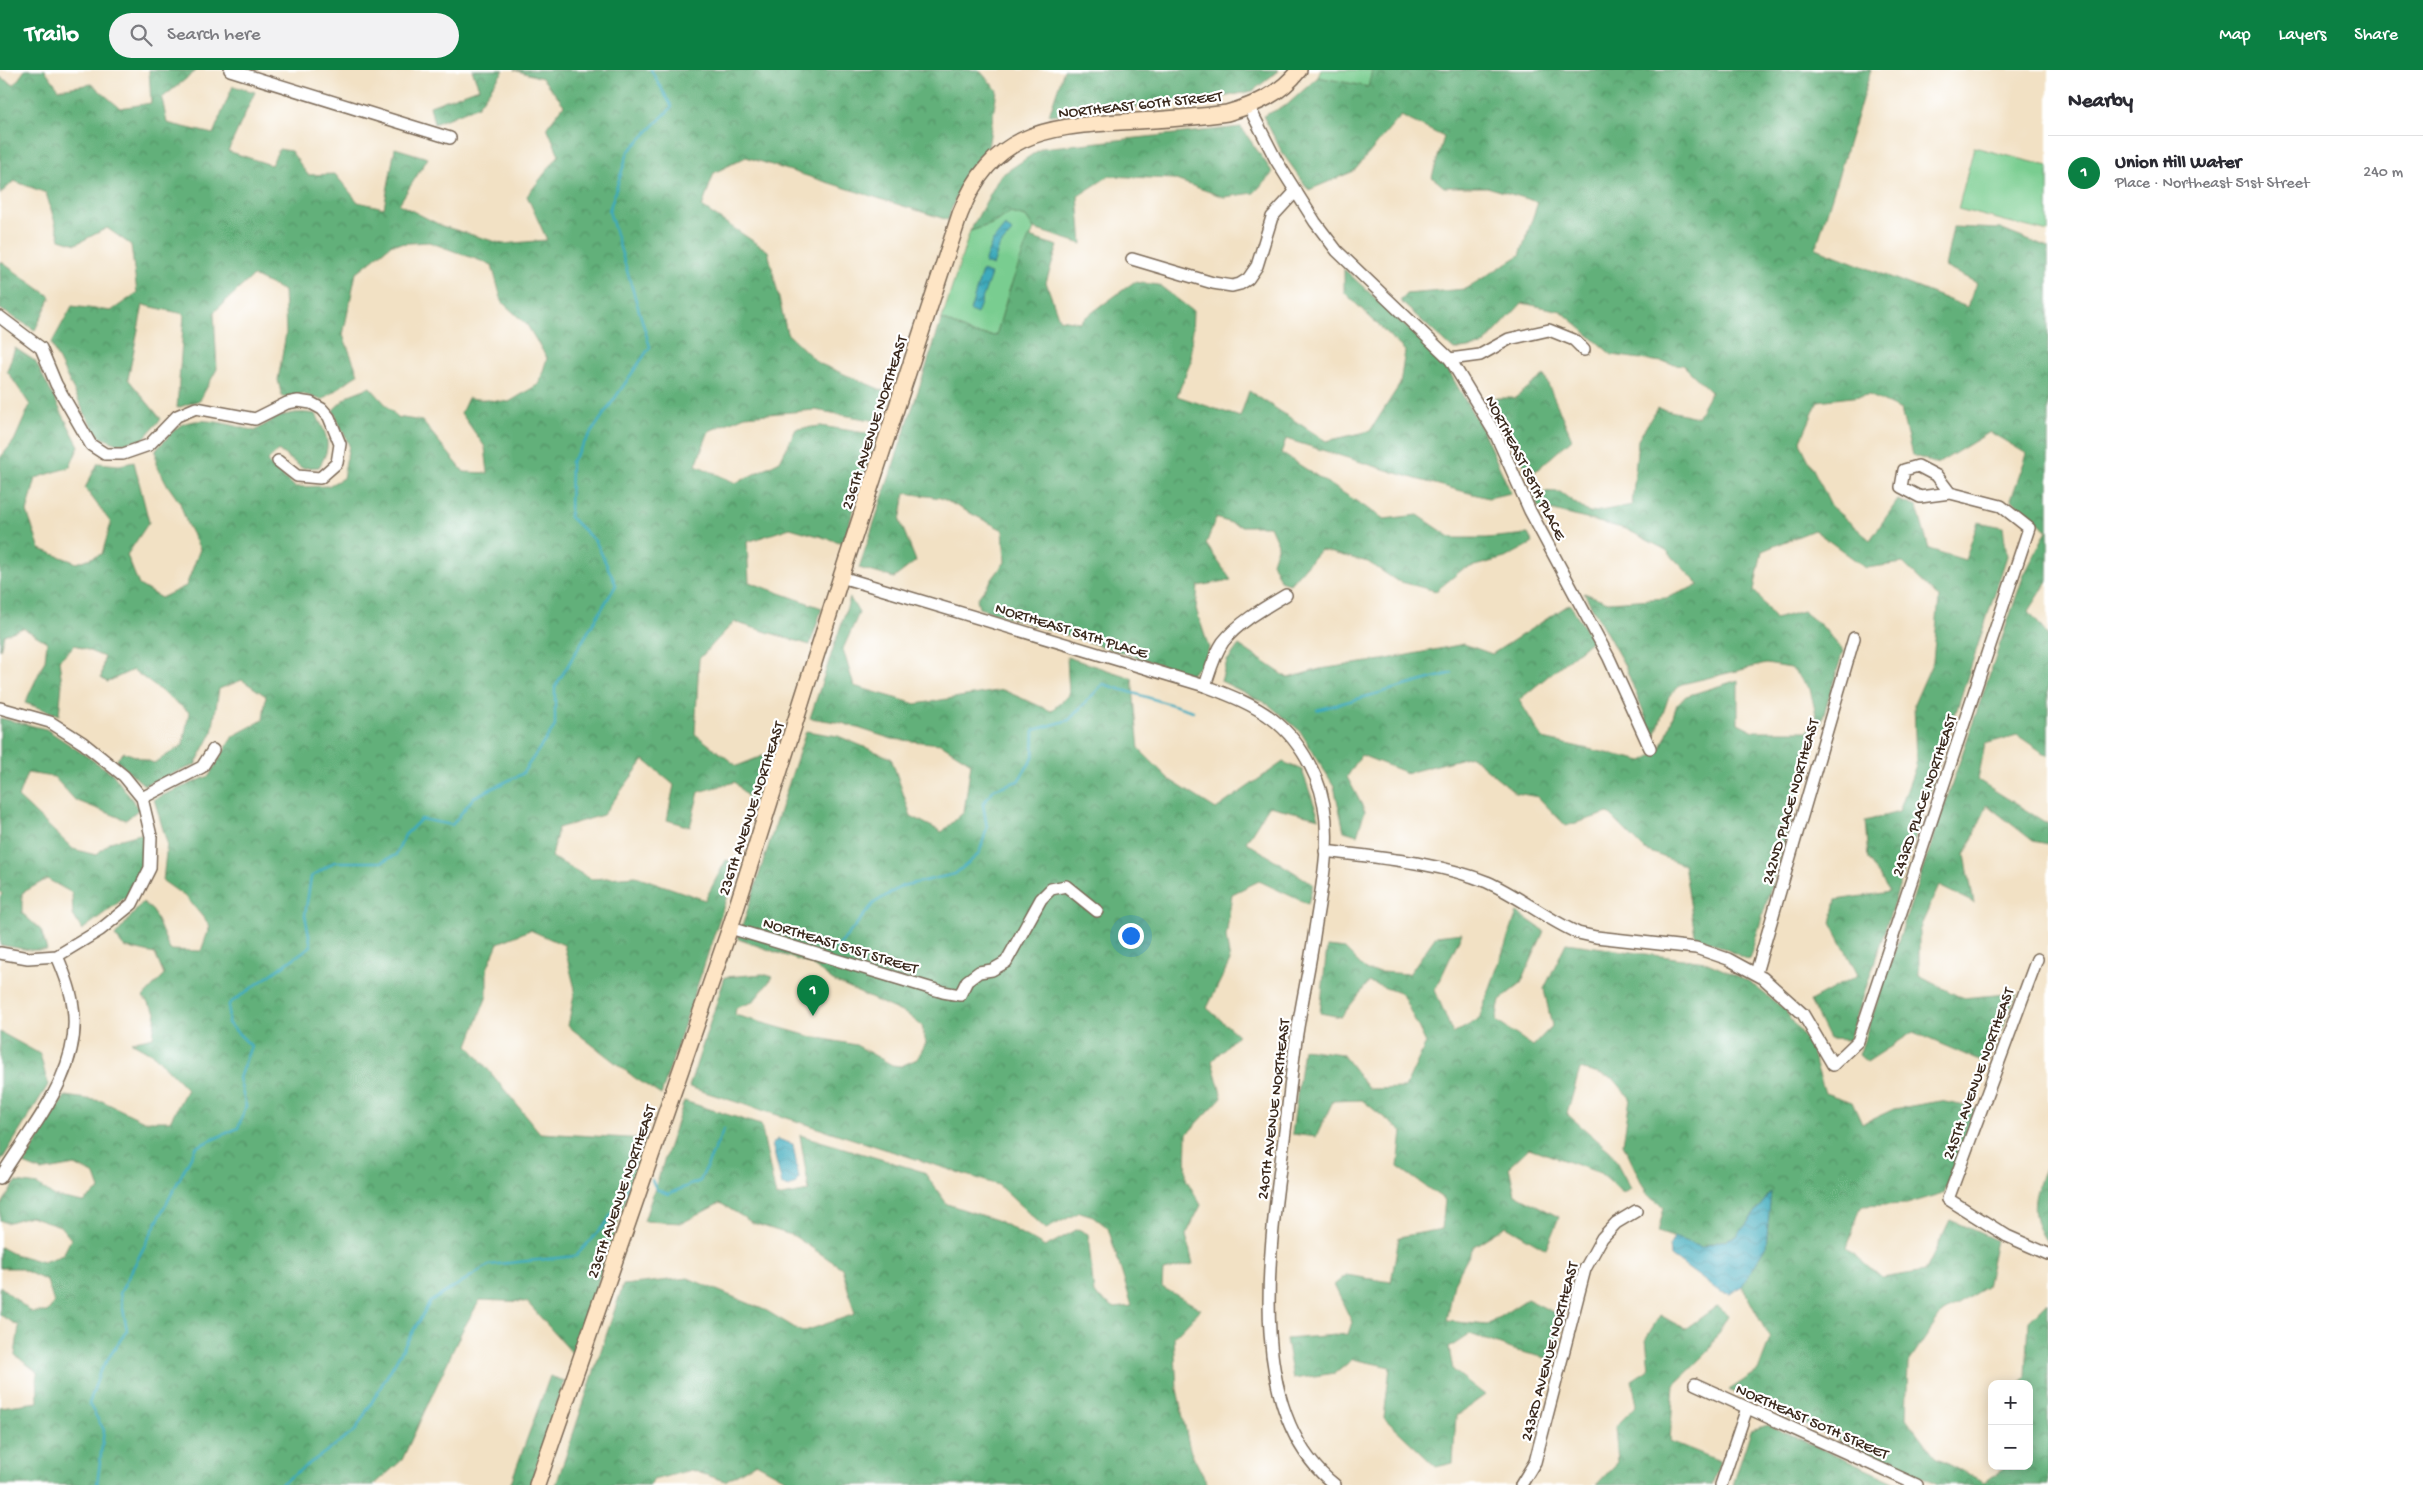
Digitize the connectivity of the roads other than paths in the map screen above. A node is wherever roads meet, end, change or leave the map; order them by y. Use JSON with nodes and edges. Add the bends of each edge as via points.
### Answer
{"nodes":[{"id":1,"x":230,"y":70,"type":"edge"},
{"id":2,"x":1298,"y":70,"type":"edge"},
{"id":3,"x":265,"y":75,"type":"edge"},
{"id":4,"x":1249,"y":107,"type":"junction"},
{"id":5,"x":450,"y":138,"type":"dead end"},
{"id":6,"x":1006,"y":149,"type":"joint"},
{"id":7,"x":1296,"y":191,"type":"junction"},
{"id":8,"x":1132,"y":259,"type":"dead end"},
{"id":9,"x":0,"y":317,"type":"edge"},
{"id":10,"x":1584,"y":350,"type":"dead end"},
{"id":11,"x":1450,"y":359,"type":"junction"},
{"id":12,"x":278,"y":461,"type":"dead end"},
{"id":13,"x":1950,"y":493,"type":"dead end"},
{"id":14,"x":841,"y":578,"type":"junction"},
{"id":15,"x":1286,"y":595,"type":"dead end"},
{"id":16,"x":1854,"y":638,"type":"dead end"},
{"id":17,"x":1205,"y":686,"type":"junction"},
{"id":18,"x":0,"y":708,"type":"edge"},
{"id":19,"x":1287,"y":730,"type":"joint"},
{"id":20,"x":1650,"y":748,"type":"dead end"},
{"id":21,"x":213,"y":750,"type":"dead end"},
{"id":22,"x":142,"y":798,"type":"junction"},
{"id":23,"x":1325,"y":851,"type":"junction"},
{"id":24,"x":1097,"y":911,"type":"dead end"},
{"id":25,"x":730,"y":928,"type":"junction"},
{"id":26,"x":0,"y":953,"type":"edge"},
{"id":27,"x":57,"y":956,"type":"junction"},
{"id":28,"x":2037,"y":959,"type":"dead end"},
{"id":29,"x":1756,"y":973,"type":"junction"},
{"id":30,"x":0,"y":1178,"type":"edge"},
{"id":31,"x":1636,"y":1211,"type":"dead end"},
{"id":32,"x":2048,"y":1254,"type":"edge"},
{"id":33,"x":1695,"y":1384,"type":"dead end"},
{"id":34,"x":1747,"y":1408,"type":"junction"},
{"id":35,"x":536,"y":1485,"type":"edge"},
{"id":36,"x":1335,"y":1485,"type":"edge"},
{"id":37,"x":1521,"y":1485,"type":"edge"},
{"id":38,"x":1721,"y":1485,"type":"edge"},
{"id":39,"x":1917,"y":1485,"type":"edge"}],
"edges":[{"from":1,"to":3,"type":"street"},
{"from":2,"to":4,"type":"street","name":"NORTHEAST 60TH STREET","via":[[1280,90]]},
{"from":3,"to":5,"type":"street"},
{"from":4,"to":6,"type":"street","name":"NORTHEAST 60TH STREET","via":[[1192,118],[1061,128],[1024,138]]},
{"from":4,"to":7,"type":"street","name":"NORTHEAST 58TH PLACE","via":[[1265,141]]},
{"from":6,"to":14,"type":"street","name":"236TH AVENUE NORTHEAST","via":[[986,167],[973,185],[960,214]]},
{"from":7,"to":8,"type":"street","via":[[1272,217],[1257,266],[1240,284],[1213,284]]},
{"from":7,"to":11,"type":"street","name":"NORTHEAST 58TH PLACE","via":[[1337,250]]},
{"from":9,"to":12,"type":"street","via":[[41,348],[56,384],[91,445],[105,454],[123,454],[149,446],[177,416],[196,408],[255,419],[298,401],[322,409],[329,417],[340,444],[337,463],[320,478],[297,476]]},
{"from":10,"to":11,"type":"street","via":[[1574,340],[1549,330],[1509,339],[1480,355]]},
{"from":11,"to":20,"type":"street","name":"NORTHEAST 58TH PLACE","via":[[1496,435],[1530,511],[1610,658]]},
{"from":13,"to":29,"type":"street","name":"243RD PLACE NORTHEAST","via":[[2000,506],[2029,528],[1858,1041],[1834,1065],[1803,1014]]},
{"from":14,"to":17,"type":"street","name":"NORTHEAST 54TH PLACE"},
{"from":14,"to":25,"type":"street","name":"236TH AVENUE NORTHEAST"},
{"from":15,"to":17,"type":"street","via":[[1253,616],[1224,642]]},
{"from":16,"to":29,"type":"street","name":"242ND PLACE NORTHEAST"},
{"from":17,"to":19,"type":"street","name":"NORTHEAST 54TH PLACE","via":[[1262,711]]},
{"from":18,"to":22,"type":"street","via":[[50,722],[83,742],[124,776]]},
{"from":19,"to":23,"type":"street","name":"240TH AVENUE NORTHEAST","via":[[1317,780],[1324,804]]},
{"from":21,"to":22,"type":"street","via":[[202,767]]},
{"from":22,"to":27,"type":"street","via":[[151,836],[150,868],[132,904],[85,941]]},
{"from":23,"to":29,"type":"street","via":[[1456,872],[1488,883],[1578,933],[1708,950]]},
{"from":23,"to":36,"type":"street","name":"240TH AVENUE NORTHEAST","via":[[1295,1048],[1268,1288],[1274,1364],[1285,1408],[1312,1463]]},
{"from":24,"to":25,"type":"street","name":"NORTHEAST 51ST STREET","via":[[1066,886],[1050,889],[1030,917],[1006,962],[992,970],[979,972],[967,981],[960,995]]},
{"from":25,"to":35,"type":"street","name":"236TH AVENUE NORTHEAST"},
{"from":26,"to":27,"type":"street","via":[[28,958]]},
{"from":27,"to":30,"type":"street","via":[[73,1007],[74,1034],[68,1062]]},
{"from":28,"to":32,"type":"street","name":"245TH AVENUE NORTHEAST","via":[[1948,1199],[2007,1236]]},
{"from":31,"to":37,"type":"street","name":"243RD AVENUE NORTHEAST","via":[[1616,1223],[1602,1238],[1585,1269],[1537,1453]]},
{"from":33,"to":34,"type":"street","name":"NORTHEAST 50TH STREET"},
{"from":34,"to":38,"type":"street"},
{"from":34,"to":39,"type":"street","name":"NORTHEAST 50TH STREET"}]}
